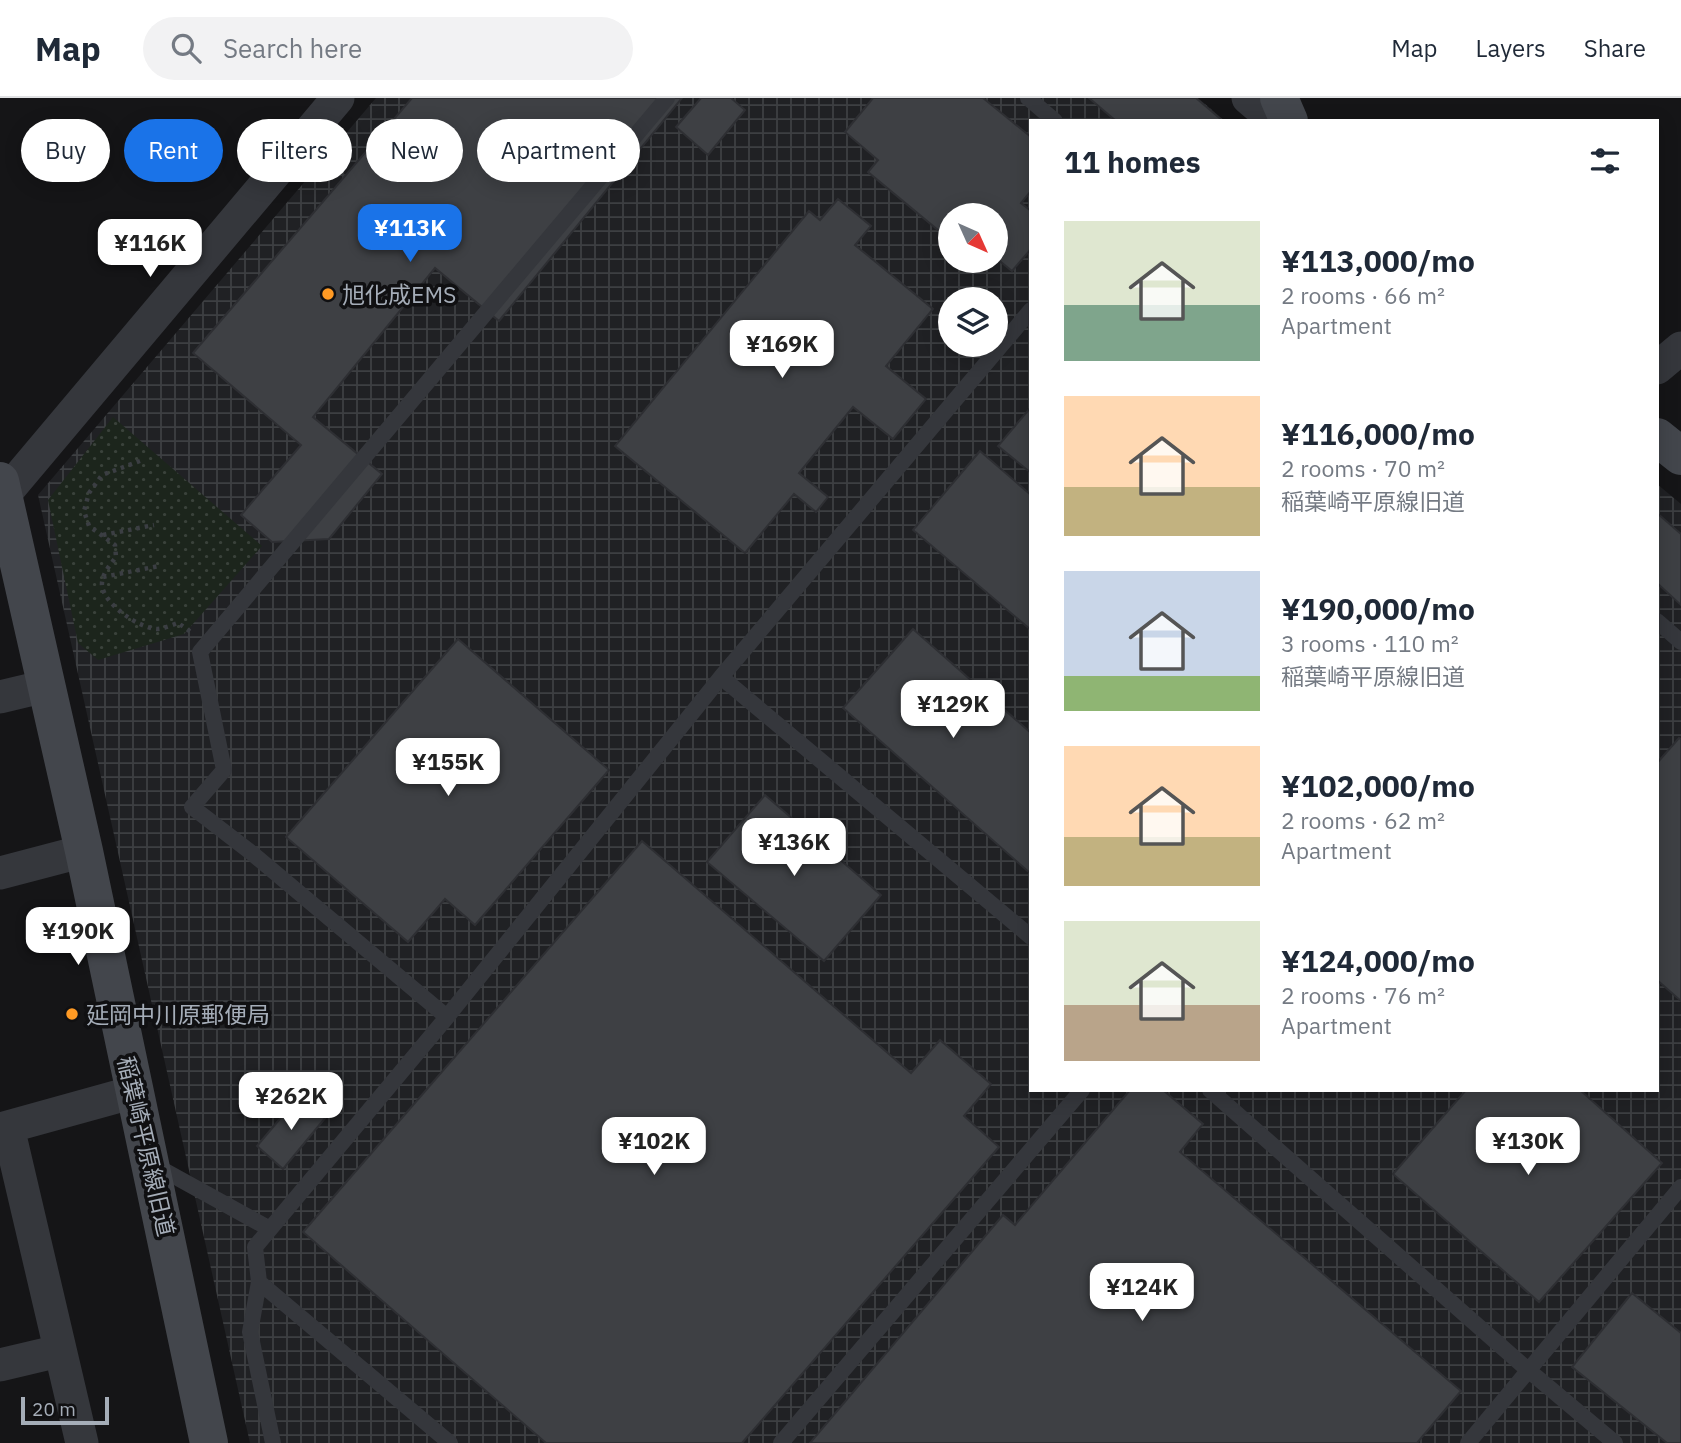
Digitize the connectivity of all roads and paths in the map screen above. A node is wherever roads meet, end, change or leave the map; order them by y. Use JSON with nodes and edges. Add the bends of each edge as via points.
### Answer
{"nodes":[{"id":1,"x":338,"y":98,"type":"edge"},
{"id":2,"x":667,"y":98,"type":"edge"},
{"id":3,"x":1028,"y":98,"type":"edge"},
{"id":4,"x":1248,"y":98,"type":"edge"},
{"id":5,"x":1279,"y":98,"type":"edge"},
{"id":6,"x":1053,"y":119,"type":"edge"},
{"id":7,"x":1273,"y":119,"type":"edge"},
{"id":8,"x":1288,"y":119,"type":"edge"},
{"id":9,"x":1029,"y":312,"type":"edge"},
{"id":10,"x":1681,"y":348,"type":"edge"},
{"id":11,"x":1659,"y":366,"type":"edge"},
{"id":12,"x":1659,"y":439,"type":"edge"},
{"id":13,"x":1681,"y":456,"type":"edge"},
{"id":14,"x":141,"y":461,"type":"dead end"},
{"id":15,"x":2,"y":488,"type":"edge"},
{"id":16,"x":154,"y":525,"type":"dead end"},
{"id":17,"x":103,"y":536,"type":"junction"},
{"id":18,"x":159,"y":566,"type":"dead end"},
{"id":19,"x":103,"y":577,"type":"junction"},
{"id":20,"x":178,"y":623,"type":"dead end"},
{"id":21,"x":1659,"y":623,"type":"edge"},
{"id":22,"x":1681,"y":642,"type":"edge"},
{"id":23,"x":721,"y":677,"type":"junction"},
{"id":24,"x":47,"y":686,"type":"junction"},
{"id":25,"x":0,"y":697,"type":"edge"},
{"id":26,"x":85,"y":851,"type":"junction"},
{"id":27,"x":0,"y":873,"type":"edge"},
{"id":28,"x":1029,"y":935,"type":"edge"},
{"id":29,"x":447,"y":1017,"type":"junction"},
{"id":30,"x":134,"y":1092,"type":"junction"},
{"id":31,"x":1080,"y":1092,"type":"edge"},
{"id":32,"x":1212,"y":1092,"type":"edge"},
{"id":33,"x":4,"y":1128,"type":"edge"},
{"id":34,"x":152,"y":1164,"type":"junction"},
{"id":35,"x":1681,"y":1187,"type":"edge"},
{"id":36,"x":270,"y":1229,"type":"junction"},
{"id":37,"x":259,"y":1282,"type":"junction"},
{"id":38,"x":59,"y":1351,"type":"junction"},
{"id":39,"x":0,"y":1365,"type":"edge"},
{"id":40,"x":1528,"y":1370,"type":"junction"},
{"id":41,"x":82,"y":1443,"type":"edge"},
{"id":42,"x":209,"y":1443,"type":"edge"},
{"id":43,"x":273,"y":1443,"type":"edge"},
{"id":44,"x":450,"y":1443,"type":"edge"},
{"id":45,"x":781,"y":1443,"type":"edge"},
{"id":46,"x":1468,"y":1443,"type":"edge"},
{"id":47,"x":1615,"y":1443,"type":"edge"}],
"edges":[{"from":1,"to":15,"type":"street"},
{"from":2,"to":29,"type":"lane","via":[[200,652],[224,770],[192,807]]},
{"from":3,"to":6,"type":"lane"},
{"from":4,"to":7,"type":"street"},
{"from":5,"to":8,"type":"street"},
{"from":9,"to":23,"type":"lane"},
{"from":10,"to":11,"type":"street"},
{"from":12,"to":13,"type":"street"},
{"from":14,"to":17,"type":"path","via":[[102,475],[89,493],[84,511],[89,526]]},
{"from":15,"to":24,"type":"street","name":"稲葉崎平原線旧道"},
{"from":16,"to":17,"type":"path"},
{"from":17,"to":19,"type":"path","via":[[115,545],[116,557]]},
{"from":18,"to":19,"type":"path"},
{"from":19,"to":20,"type":"path","via":[[102,588],[114,608],[136,622],[157,629]]},
{"from":21,"to":22,"type":"lane"},
{"from":23,"to":28,"type":"lane"},
{"from":23,"to":29,"type":"lane"},
{"from":24,"to":25,"type":"street"},
{"from":24,"to":26,"type":"street","name":"稲葉崎平原線旧道"},
{"from":26,"to":27,"type":"street"},
{"from":26,"to":30,"type":"street","name":"稲葉崎平原線旧道"},
{"from":29,"to":36,"type":"lane"},
{"from":30,"to":33,"type":"street"},
{"from":30,"to":34,"type":"street","name":"稲葉崎平原線旧道"},
{"from":31,"to":45,"type":"lane"},
{"from":32,"to":40,"type":"lane"},
{"from":33,"to":38,"type":"street"},
{"from":34,"to":36,"type":"lane"},
{"from":34,"to":42,"type":"street","name":"稲葉崎平原線旧道"},
{"from":35,"to":40,"type":"lane"},
{"from":36,"to":37,"type":"lane","via":[[254,1247]]},
{"from":37,"to":43,"type":"lane","via":[[250,1332]]},
{"from":37,"to":44,"type":"lane"},
{"from":38,"to":39,"type":"street"},
{"from":38,"to":41,"type":"street"},
{"from":40,"to":46,"type":"lane"},
{"from":40,"to":47,"type":"lane"}]}
